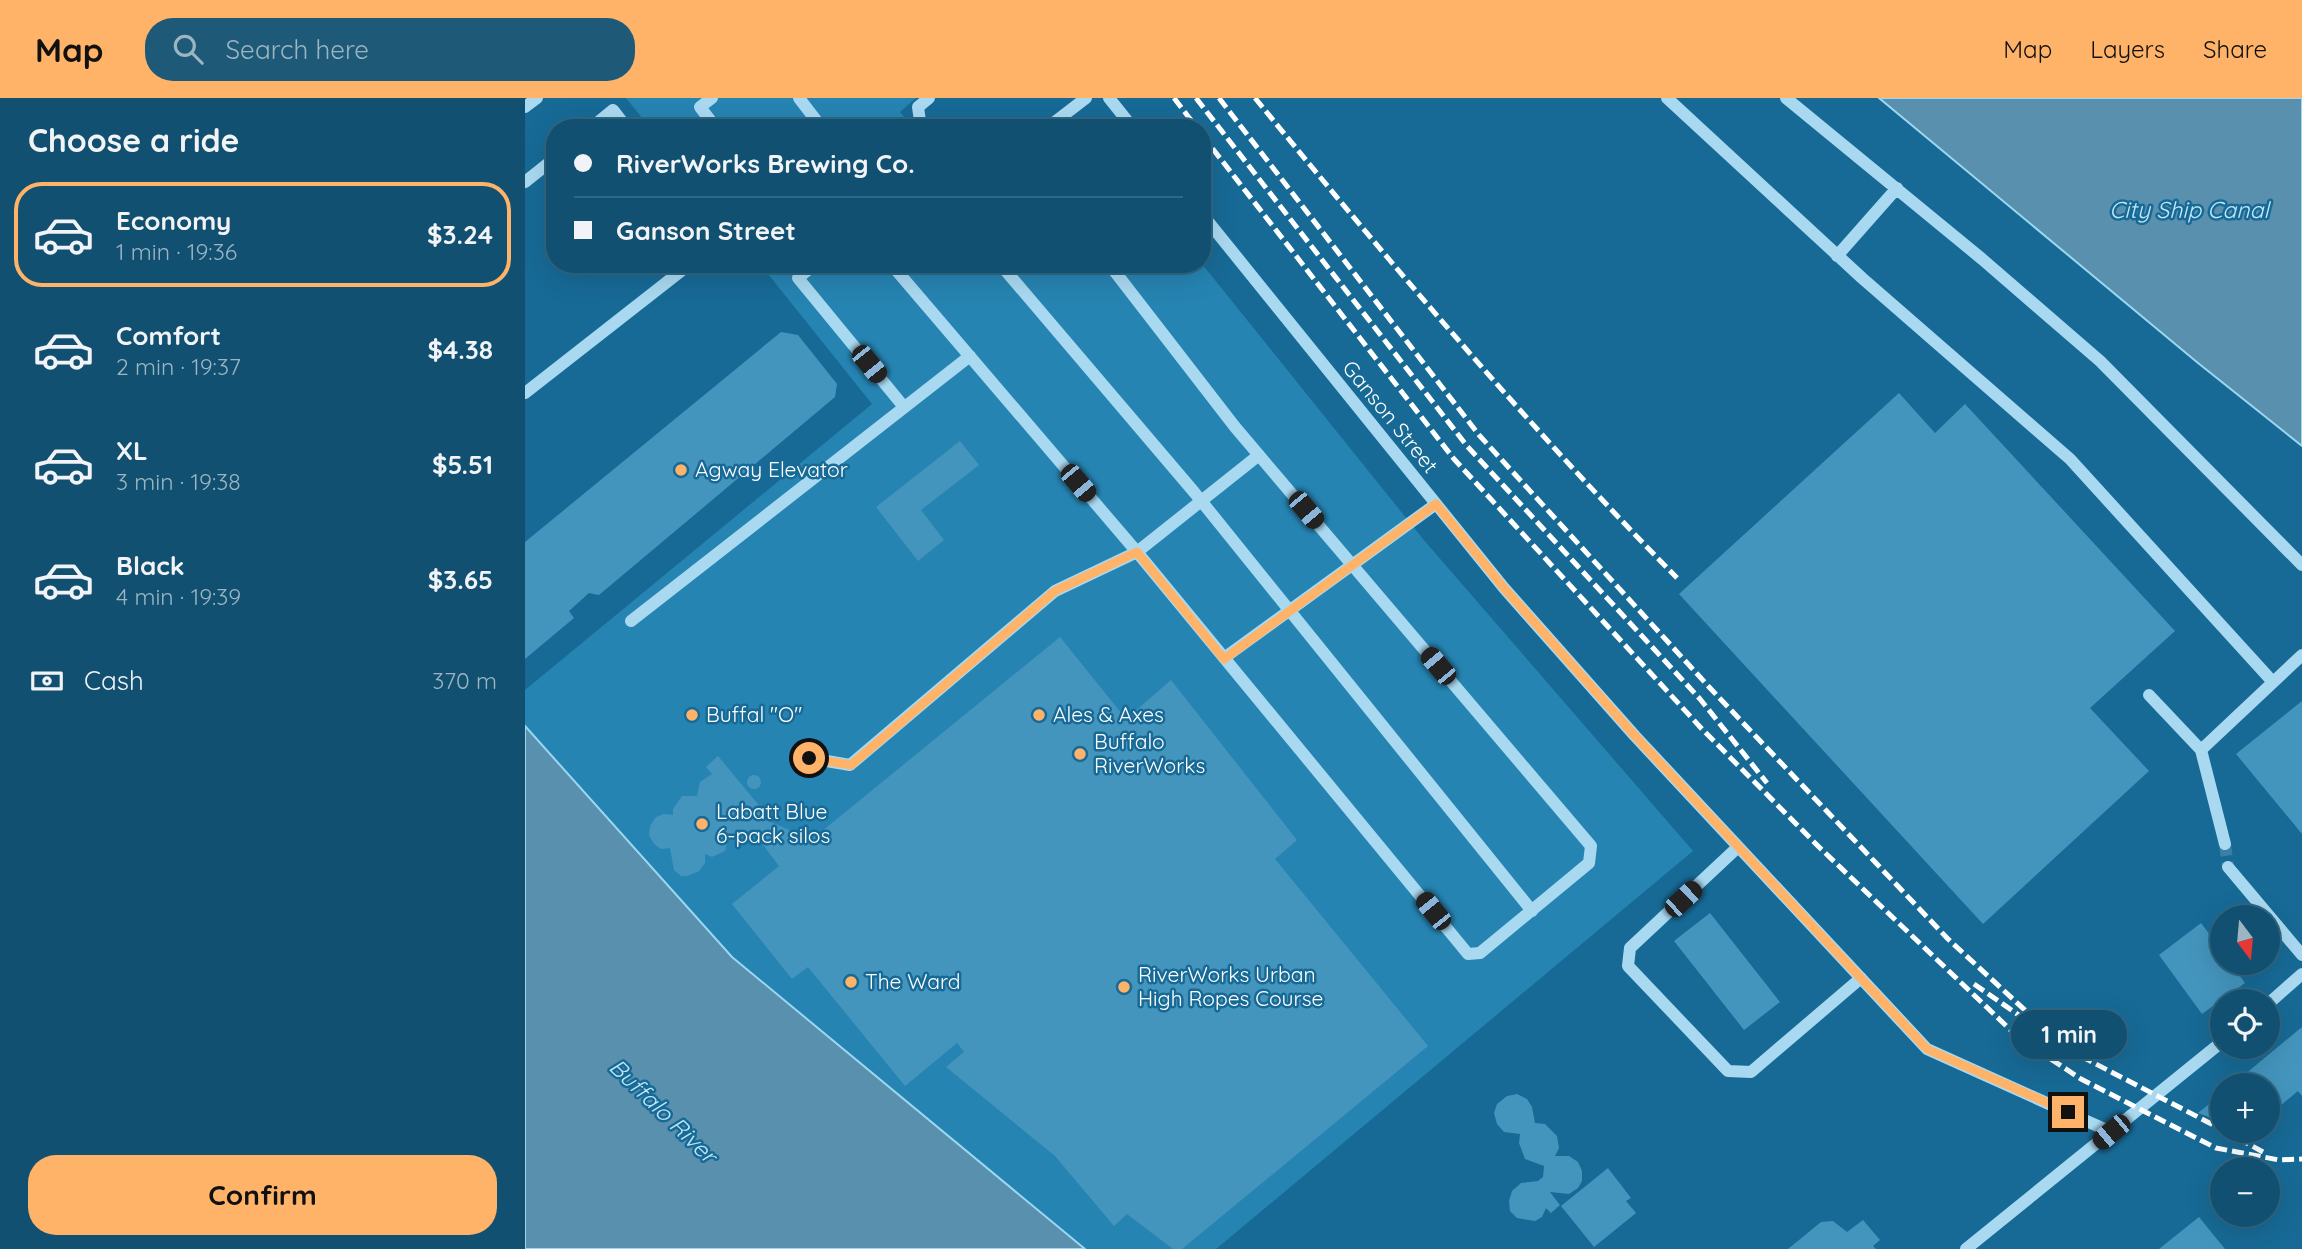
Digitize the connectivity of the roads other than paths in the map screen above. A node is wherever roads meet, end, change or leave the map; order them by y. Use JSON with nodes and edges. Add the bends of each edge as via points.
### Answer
{"nodes":[{"id":1,"x":537,"y":98,"type":"edge"},
{"id":2,"x":712,"y":98,"type":"edge"},
{"id":3,"x":799,"y":98,"type":"edge"},
{"id":4,"x":929,"y":98,"type":"edge"},
{"id":5,"x":1086,"y":98,"type":"edge"},
{"id":6,"x":1109,"y":98,"type":"edge"},
{"id":7,"x":1667,"y":98,"type":"edge"},
{"id":8,"x":1786,"y":98,"type":"edge"},
{"id":9,"x":696,"y":103,"type":"edge"},
{"id":10,"x":525,"y":107,"type":"edge"},
{"id":11,"x":602,"y":119,"type":"edge"},
{"id":12,"x":620,"y":119,"type":"edge"},
{"id":13,"x":709,"y":119,"type":"edge"},
{"id":14,"x":815,"y":119,"type":"edge"},
{"id":15,"x":919,"y":119,"type":"edge"},
{"id":16,"x":1059,"y":119,"type":"edge"},
{"id":17,"x":1126,"y":119,"type":"edge"},
{"id":18,"x":546,"y":165,"type":"edge"},
{"id":19,"x":525,"y":182,"type":"edge"},
{"id":20,"x":1896,"y":188,"type":"junction"},
{"id":21,"x":1211,"y":225,"type":"edge"},
{"id":22,"x":1837,"y":256,"type":"junction"},
{"id":23,"x":678,"y":273,"type":"edge"},
{"id":24,"x":804,"y":273,"type":"edge"},
{"id":25,"x":899,"y":273,"type":"edge"},
{"id":26,"x":1008,"y":273,"type":"edge"},
{"id":27,"x":1116,"y":273,"type":"edge"},
{"id":28,"x":970,"y":356,"type":"junction"},
{"id":29,"x":525,"y":393,"type":"edge"},
{"id":30,"x":904,"y":407,"type":"junction"},
{"id":31,"x":1259,"y":455,"type":"junction"},
{"id":32,"x":1200,"y":501,"type":"junction"},
{"id":33,"x":1436,"y":504,"type":"junction"},
{"id":34,"x":1137,"y":552,"type":"junction"},
{"id":35,"x":1353,"y":565,"type":"junction"},
{"id":36,"x":2302,"y":565,"type":"edge"},
{"id":37,"x":1289,"y":611,"type":"junction"},
{"id":38,"x":631,"y":621,"type":"dead end"},
{"id":39,"x":2302,"y":655,"type":"edge"},
{"id":40,"x":1224,"y":659,"type":"junction"},
{"id":41,"x":2272,"y":681,"type":"junction"},
{"id":42,"x":2150,"y":695,"type":"dead end"},
{"id":43,"x":2201,"y":750,"type":"junction"},
{"id":44,"x":809,"y":758,"type":"dead end"},
{"id":45,"x":2225,"y":844,"type":"tunnel mouth"},
{"id":46,"x":1738,"y":847,"type":"junction"},
{"id":47,"x":2228,"y":867,"type":"tunnel mouth"},
{"id":48,"x":1532,"y":911,"type":"junction"},
{"id":49,"x":2302,"y":955,"type":"edge"},
{"id":50,"x":2302,"y":974,"type":"edge"},
{"id":51,"x":1861,"y":978,"type":"junction"},
{"id":52,"x":2280,"y":993,"type":"edge"},
{"id":53,"x":2210,"y":1052,"type":"edge"},
{"id":54,"x":2111,"y":1132,"type":"junction"},
{"id":55,"x":1966,"y":1249,"type":"edge"}],
"edges":[{"from":1,"to":10,"type":"street"},
{"from":2,"to":9,"type":"street"},
{"from":3,"to":14,"type":"street"},
{"from":4,"to":15,"type":"street","via":[[918,107]]},
{"from":5,"to":16,"type":"street"},
{"from":6,"to":17,"type":"street"},
{"from":7,"to":22,"type":"street"},
{"from":8,"to":20,"type":"street"},
{"from":9,"to":13,"type":"street"},
{"from":11,"to":12,"type":"street","via":[[613,110]]},
{"from":18,"to":19,"type":"street"},
{"from":20,"to":22,"type":"street"},
{"from":20,"to":36,"type":"street","via":[[2100,361]]},
{"from":21,"to":33,"type":"street","name":"Ganson Street"},
{"from":22,"to":41,"type":"street","via":[[2070,459]]},
{"from":23,"to":29,"type":"street"},
{"from":24,"to":30,"type":"street","via":[[798,278]]},
{"from":25,"to":28,"type":"street"},
{"from":26,"to":32,"type":"street"},
{"from":27,"to":31,"type":"street"},
{"from":28,"to":30,"type":"street"},
{"from":28,"to":34,"type":"street"},
{"from":30,"to":38,"type":"street"},
{"from":31,"to":32,"type":"street"},
{"from":31,"to":35,"type":"street"},
{"from":32,"to":34,"type":"street"},
{"from":32,"to":37,"type":"street"},
{"from":33,"to":35,"type":"street"},
{"from":33,"to":46,"type":"street","name":"Ganson Street","via":[[1512,598]]},
{"from":34,"to":40,"type":"street"},
{"from":34,"to":44,"type":"street","via":[[1055,591],[851,765]]},
{"from":35,"to":37,"type":"street"},
{"from":35,"to":48,"type":"street","via":[[1591,846],[1590,863]]},
{"from":37,"to":40,"type":"street"},
{"from":37,"to":48,"type":"street"},
{"from":39,"to":41,"type":"street"},
{"from":40,"to":48,"type":"street","via":[[1468,954],[1480,953]]},
{"from":41,"to":43,"type":"street"},
{"from":42,"to":43,"type":"street"},
{"from":43,"to":45,"type":"street"},
{"from":46,"to":51,"type":"street","name":"Ganson Street"},
{"from":46,"to":51,"type":"street","via":[[1630,948],[1627,966],[1728,1071],[1751,1072]]},
{"from":47,"to":49,"type":"street"},
{"from":50,"to":52,"type":"street"},
{"from":51,"to":54,"type":"street","name":"Ganson Street","via":[[1927,1049]]},
{"from":53,"to":54,"type":"street"},
{"from":54,"to":55,"type":"street"}]}
